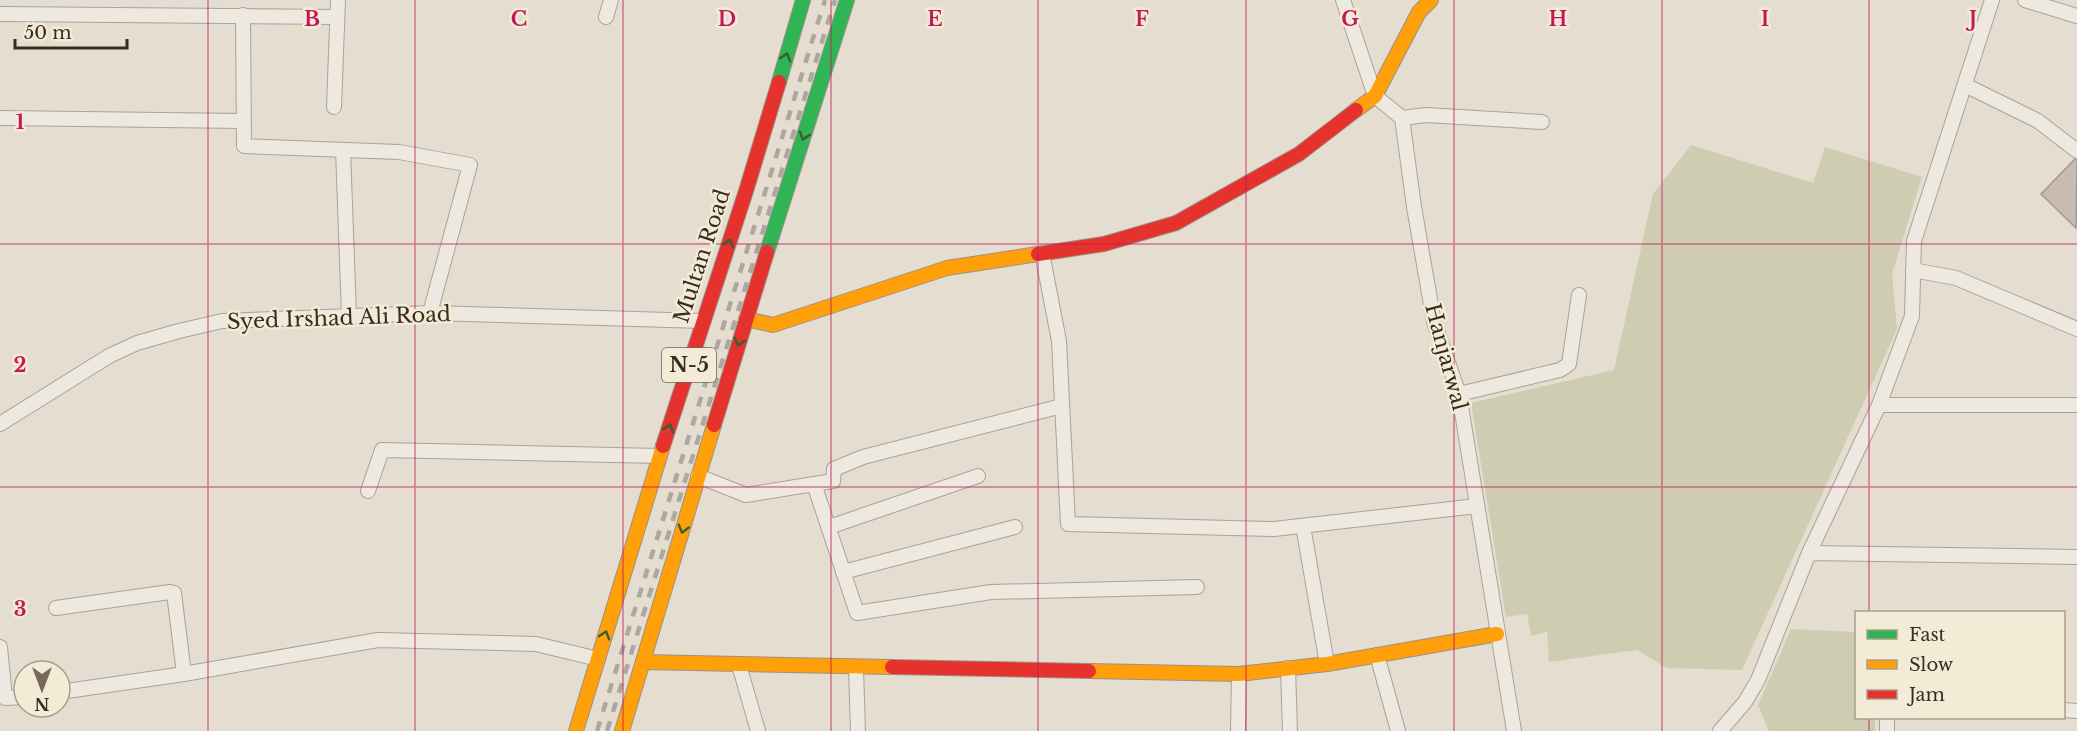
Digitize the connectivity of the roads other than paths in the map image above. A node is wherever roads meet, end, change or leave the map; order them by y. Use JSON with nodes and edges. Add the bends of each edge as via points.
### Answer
{"nodes":[{"id":1,"x":338,"y":0,"type":"edge"},
{"id":2,"x":611,"y":0,"type":"edge"},
{"id":3,"x":803,"y":0,"type":"edge"},
{"id":4,"x":847,"y":0,"type":"edge"},
{"id":5,"x":1343,"y":0,"type":"edge"},
{"id":6,"x":1431,"y":0,"type":"edge"},
{"id":7,"x":1992,"y":0,"type":"edge"},
{"id":8,"x":2025,"y":0,"type":"edge"},
{"id":9,"x":0,"y":14,"type":"edge"},
{"id":10,"x":243,"y":15,"type":"junction"},
{"id":11,"x":2077,"y":16,"type":"edge"},
{"id":12,"x":338,"y":17,"type":"junction"},
{"id":13,"x":606,"y":17,"type":"dead end"},
{"id":14,"x":1965,"y":85,"type":"junction"},
{"id":15,"x":1375,"y":96,"type":"junction"},
{"id":16,"x":334,"y":107,"type":"dead end"},
{"id":17,"x":0,"y":118,"type":"edge"},
{"id":18,"x":1402,"y":118,"type":"junction"},
{"id":19,"x":243,"y":121,"type":"junction"},
{"id":20,"x":1542,"y":122,"type":"dead end"},
{"id":21,"x":344,"y":150,"type":"junction"},
{"id":22,"x":2077,"y":151,"type":"edge"},
{"id":23,"x":1042,"y":253,"type":"junction"},
{"id":24,"x":1913,"y":270,"type":"junction"},
{"id":25,"x":1579,"y":295,"type":"dead end"},
{"id":26,"x":430,"y":313,"type":"junction"},
{"id":27,"x":350,"y":315,"type":"junction"},
{"id":28,"x":746,"y":320,"type":"junction"},
{"id":29,"x":703,"y":321,"type":"junction"},
{"id":30,"x":2077,"y":329,"type":"edge"},
{"id":31,"x":1459,"y":394,"type":"junction"},
{"id":32,"x":1879,"y":405,"type":"junction"},
{"id":33,"x":2077,"y":405,"type":"edge"},
{"id":34,"x":1062,"y":406,"type":"junction"},
{"id":35,"x":0,"y":424,"type":"edge"},
{"id":36,"x":660,"y":456,"type":"junction"},
{"id":37,"x":698,"y":476,"type":"junction"},
{"id":38,"x":978,"y":476,"type":"dead end"},
{"id":39,"x":814,"y":484,"type":"junction"},
{"id":40,"x":368,"y":491,"type":"dead end"},
{"id":41,"x":1477,"y":506,"type":"junction"},
{"id":42,"x":829,"y":526,"type":"junction"},
{"id":43,"x":1303,"y":526,"type":"junction"},
{"id":44,"x":1015,"y":527,"type":"dead end"},
{"id":45,"x":1809,"y":553,"type":"junction"},
{"id":46,"x":2077,"y":557,"type":"edge"},
{"id":47,"x":843,"y":572,"type":"junction"},
{"id":48,"x":1197,"y":587,"type":"dead end"},
{"id":49,"x":56,"y":608,"type":"dead end"},
{"id":50,"x":1497,"y":634,"type":"junction"},
{"id":51,"x":0,"y":647,"type":"edge"},
{"id":52,"x":1377,"y":655,"type":"junction"},
{"id":53,"x":598,"y":659,"type":"junction"},
{"id":54,"x":644,"y":662,"type":"junction"},
{"id":55,"x":1327,"y":664,"type":"junction"},
{"id":56,"x":739,"y":665,"type":"junction"},
{"id":57,"x":856,"y":668,"type":"junction"},
{"id":58,"x":1288,"y":668,"type":"junction"},
{"id":59,"x":184,"y":674,"type":"junction"},
{"id":60,"x":1239,"y":674,"type":"junction"},
{"id":61,"x":72,"y":690,"type":"edge"},
{"id":62,"x":12,"y":698,"type":"edge"},
{"id":63,"x":576,"y":731,"type":"edge"},
{"id":64,"x":622,"y":731,"type":"edge"},
{"id":65,"x":758,"y":731,"type":"edge"},
{"id":66,"x":858,"y":731,"type":"edge"},
{"id":67,"x":1238,"y":731,"type":"edge"},
{"id":68,"x":1290,"y":731,"type":"edge"},
{"id":69,"x":1398,"y":731,"type":"edge"},
{"id":70,"x":1514,"y":731,"type":"edge"},
{"id":71,"x":1720,"y":731,"type":"edge"}],
"edges":[{"from":1,"to":12,"type":"street"},
{"from":2,"to":13,"type":"street"},
{"from":29,"to":3,"type":"street","name":"Multan Road","number":"N-5","one_way":true,"via":[[750,192]]},
{"from":4,"to":28,"type":"street","number":"N-5","one_way":true,"via":[[778,201]]},
{"from":5,"to":15,"type":"street"},
{"from":6,"to":15,"type":"street","via":[[1419,12]]},
{"from":7,"to":14,"type":"street"},
{"from":8,"to":11,"type":"street"},
{"from":9,"to":10,"type":"street"},
{"from":10,"to":12,"type":"street"},
{"from":10,"to":19,"type":"street"},
{"from":12,"to":16,"type":"street"},
{"from":14,"to":22,"type":"street","via":[[2038,121]]},
{"from":14,"to":24,"type":"street","via":[[1914,241]]},
{"from":15,"to":18,"type":"street"},
{"from":15,"to":23,"type":"street","via":[[1299,154],[1176,223],[1104,244]]},
{"from":17,"to":19,"type":"street"},
{"from":18,"to":20,"type":"street","via":[[1426,115]]},
{"from":18,"to":31,"type":"street","name":"Hanjarwal","via":[[1434,322]]},
{"from":19,"to":21,"type":"street","via":[[244,146]]},
{"from":21,"to":26,"type":"street","via":[[399,152],[470,165]]},
{"from":21,"to":27,"type":"street"},
{"from":23,"to":28,"type":"street","via":[[947,268],[773,325]]},
{"from":23,"to":34,"type":"street","via":[[1059,341]]},
{"from":24,"to":30,"type":"street","via":[[1956,278]]},
{"from":24,"to":32,"type":"street","via":[[1912,316]]},
{"from":25,"to":31,"type":"street","via":[[1569,364],[1560,370]]},
{"from":26,"to":27,"type":"street","name":"Syed Irshad Ali Road"},
{"from":26,"to":29,"type":"street","name":"Syed Irshad Ali Road"},
{"from":27,"to":35,"type":"street","name":"Syed Irshad Ali Road","via":[[222,321],[137,343],[109,356]]},
{"from":28,"to":37,"type":"street","number":"N-5","one_way":true},
{"from":36,"to":29,"type":"street","name":"Multan Road","number":"N-5","one_way":true},
{"from":31,"to":41,"type":"street","name":"Hanjarwal"},
{"from":32,"to":33,"type":"street"},
{"from":32,"to":45,"type":"street"},
{"from":34,"to":39,"type":"street","via":[[863,456],[834,469],[833,481]]},
{"from":34,"to":43,"type":"street","via":[[1068,524],[1274,529]]},
{"from":36,"to":40,"type":"street","via":[[382,450]]},
{"from":53,"to":36,"type":"street","name":"Multan Road","number":"N-5","one_way":true},
{"from":37,"to":39,"type":"street","via":[[746,495]]},
{"from":37,"to":54,"type":"street","number":"N-5","one_way":true},
{"from":38,"to":42,"type":"street"},
{"from":39,"to":42,"type":"street"},
{"from":41,"to":43,"type":"street"},
{"from":41,"to":50,"type":"street","name":"Hanjarwal"},
{"from":42,"to":47,"type":"street"},
{"from":43,"to":55,"type":"street"},
{"from":44,"to":47,"type":"street"},
{"from":45,"to":46,"type":"street"},
{"from":45,"to":71,"type":"street","via":[[1758,680]]},
{"from":47,"to":48,"type":"street","via":[[857,613],[991,592]]},
{"from":49,"to":59,"type":"street","via":[[174,593]]},
{"from":50,"to":52,"type":"street"},
{"from":50,"to":70,"type":"street","name":"Hanjarwal"},
{"from":51,"to":62,"type":"street","via":[[5,698]]},
{"from":52,"to":55,"type":"street"},
{"from":52,"to":69,"type":"street"},
{"from":53,"to":59,"type":"street","via":[[536,644],[378,640]]},
{"from":53,"to":63,"type":"street","name":"Multan Road","number":"N-5"},
{"from":54,"to":56,"type":"street"},
{"from":54,"to":64,"type":"street","number":"N-5"},
{"from":55,"to":58,"type":"street"},
{"from":56,"to":57,"type":"street"},
{"from":56,"to":65,"type":"street"},
{"from":57,"to":60,"type":"street"},
{"from":57,"to":66,"type":"street"},
{"from":58,"to":60,"type":"street"},
{"from":58,"to":68,"type":"street"},
{"from":59,"to":61,"type":"street"},
{"from":60,"to":67,"type":"street"}]}
